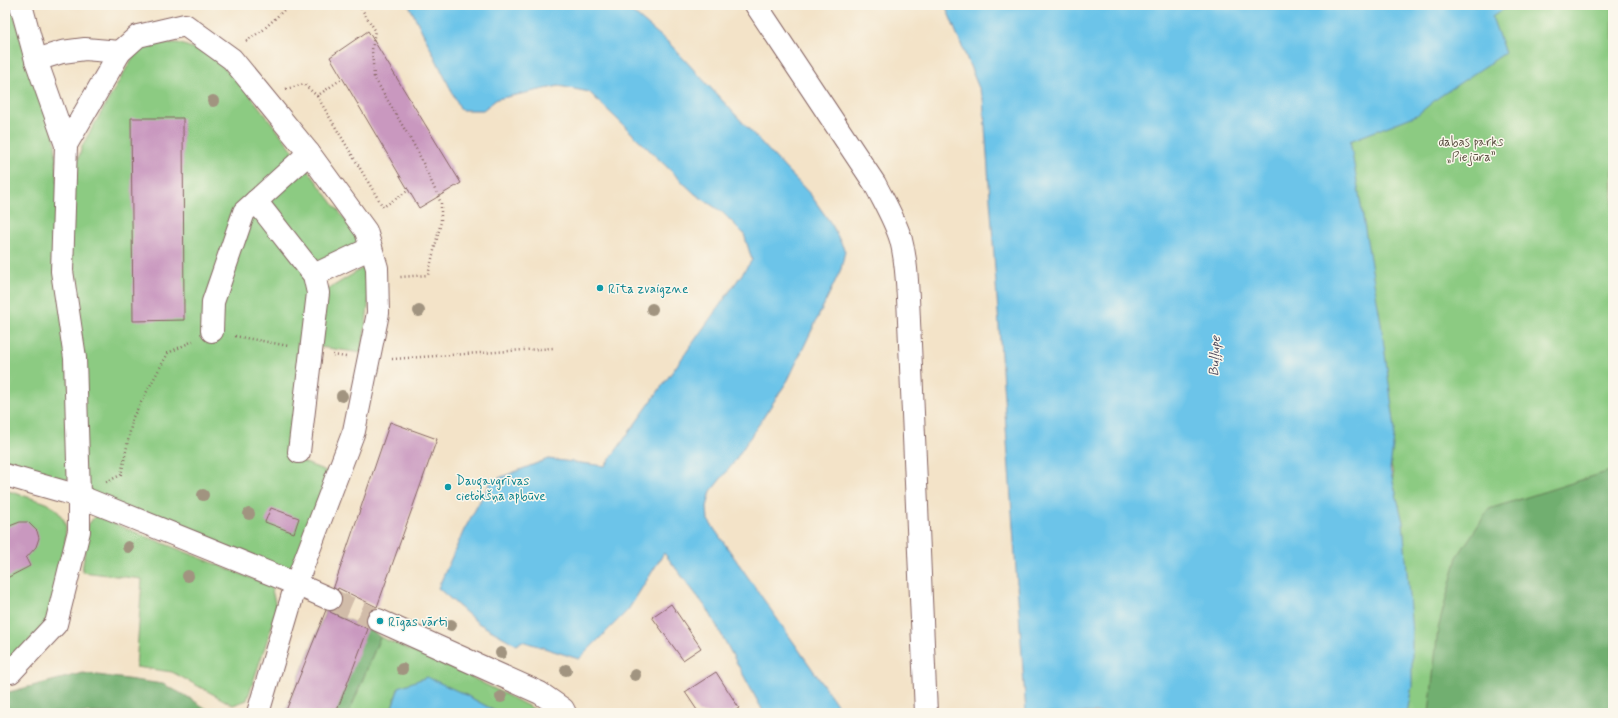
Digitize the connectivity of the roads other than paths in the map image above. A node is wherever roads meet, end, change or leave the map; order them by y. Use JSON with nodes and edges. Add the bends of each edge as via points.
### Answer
{"nodes":[{"id":1,"x":21,"y":5,"type":"edge"},
{"id":2,"x":756,"y":5,"type":"edge"},
{"id":3,"x":120,"y":52,"type":"junction"},
{"id":4,"x":36,"y":60,"type":"junction"},
{"id":5,"x":66,"y":145,"type":"junction"},
{"id":6,"x":309,"y":153,"type":"junction"},
{"id":7,"x":256,"y":201,"type":"junction"},
{"id":8,"x":371,"y":248,"type":"junction"},
{"id":9,"x":314,"y":276,"type":"junction"},
{"id":10,"x":212,"y":331,"type":"dead end"},
{"id":11,"x":299,"y":452,"type":"dead end"},
{"id":12,"x":5,"y":475,"type":"edge"},
{"id":13,"x":79,"y":496,"type":"junction"},
{"id":14,"x":296,"y":584,"type":"junction"},
{"id":15,"x":330,"y":599,"type":"tunnel mouth"},
{"id":16,"x":378,"y":620,"type":"tunnel mouth"},
{"id":17,"x":5,"y":673,"type":"edge"},
{"id":18,"x":258,"y":713,"type":"edge"},
{"id":19,"x":565,"y":713,"type":"edge"},
{"id":20,"x":926,"y":713,"type":"edge"}],
"edges":[{"from":1,"to":4,"type":"lane"},
{"from":2,"to":20,"type":"lane","via":[[875,184],[900,238],[906,263],[908,298]]},
{"from":3,"to":4,"type":"lane","via":[[85,49],[62,52]]},
{"from":3,"to":5,"type":"lane"},
{"from":3,"to":6,"type":"lane","via":[[138,36],[185,25],[232,59]]},
{"from":4,"to":5,"type":"lane"},
{"from":5,"to":13,"type":"lane","via":[[62,271],[75,358]]},
{"from":6,"to":7,"type":"lane"},
{"from":6,"to":8,"type":"lane","via":[[366,231]]},
{"from":7,"to":9,"type":"lane"},
{"from":7,"to":10,"type":"lane","via":[[244,212],[213,302]]},
{"from":8,"to":9,"type":"lane"},
{"from":8,"to":14,"type":"lane","via":[[377,268],[378,313],[354,431]]},
{"from":9,"to":11,"type":"lane","via":[[318,293]]},
{"from":12,"to":13,"type":"lane"},
{"from":13,"to":14,"type":"lane"},
{"from":13,"to":17,"type":"lane","via":[[79,531],[56,624],[11,672]]},
{"from":14,"to":15,"type":"lane"},
{"from":14,"to":18,"type":"lane"},
{"from":16,"to":19,"type":"lane","via":[[540,693],[564,709]]}]}
